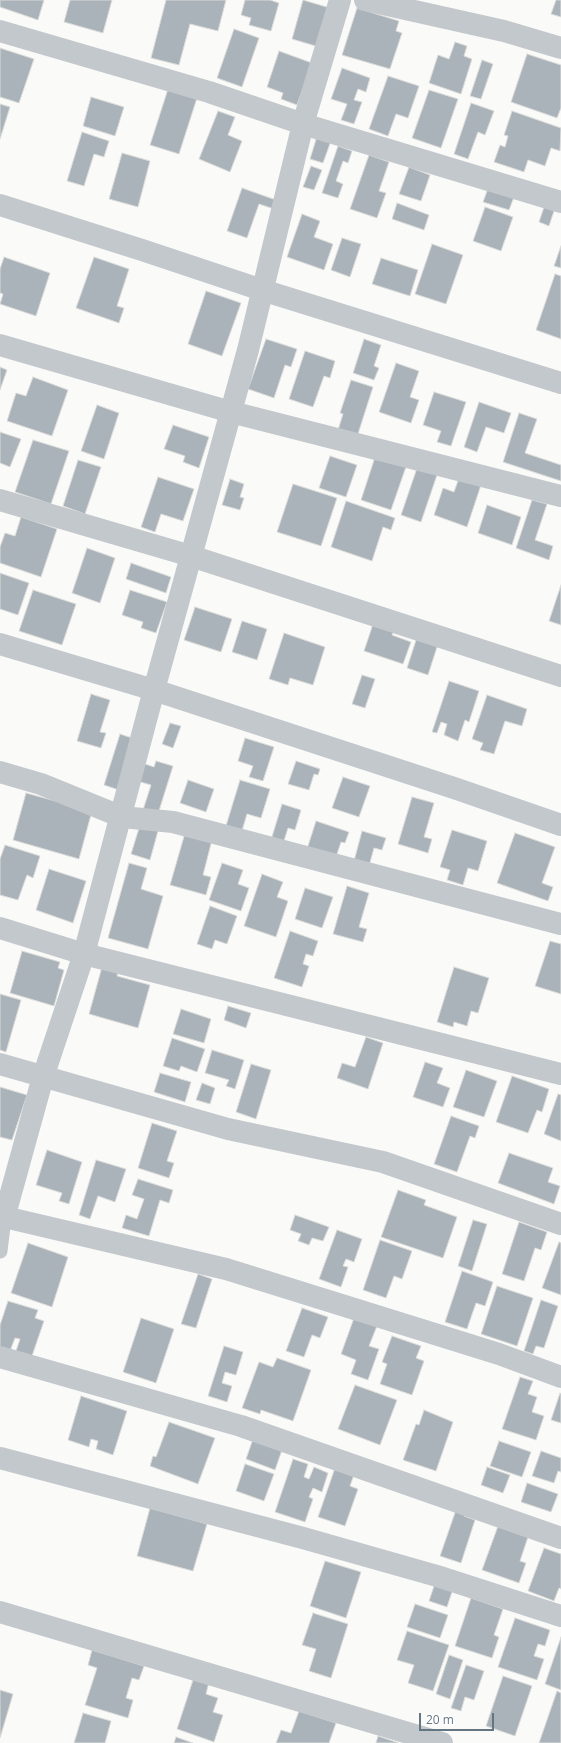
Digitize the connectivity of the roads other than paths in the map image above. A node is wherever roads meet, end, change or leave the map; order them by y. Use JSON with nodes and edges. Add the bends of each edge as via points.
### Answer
{"nodes":[{"id":1,"x":340,"y":0,"type":"edge"},
{"id":2,"x":365,"y":0,"type":"edge"},
{"id":3,"x":0,"y":30,"type":"edge"},
{"id":4,"x":561,"y":48,"type":"edge"},
{"id":5,"x":303,"y":124,"type":"junction"},
{"id":6,"x":561,"y":202,"type":"edge"},
{"id":7,"x":0,"y":205,"type":"edge"},
{"id":8,"x":262,"y":290,"type":"junction"},
{"id":9,"x":0,"y":345,"type":"edge"},
{"id":10,"x":561,"y":383,"type":"edge"},
{"id":11,"x":231,"y":412,"type":"junction"},
{"id":12,"x":561,"y":496,"type":"edge"},
{"id":13,"x":0,"y":500,"type":"edge"},
{"id":14,"x":191,"y":556,"type":"junction"},
{"id":15,"x":0,"y":644,"type":"edge"},
{"id":16,"x":561,"y":676,"type":"edge"},
{"id":17,"x":154,"y":690,"type":"junction"},
{"id":18,"x":0,"y":772,"type":"edge"},
{"id":19,"x":122,"y":817,"type":"junction"},
{"id":20,"x":561,"y":825,"type":"edge"},
{"id":21,"x":561,"y":924,"type":"edge"},
{"id":22,"x":0,"y":928,"type":"edge"},
{"id":23,"x":84,"y":954,"type":"junction"},
{"id":24,"x":0,"y":1064,"type":"edge"},
{"id":25,"x":561,"y":1074,"type":"edge"},
{"id":26,"x":44,"y":1077,"type":"junction"},
{"id":27,"x":2,"y":1217,"type":"edge"},
{"id":28,"x":561,"y":1224,"type":"edge"},
{"id":29,"x":0,"y":1251,"type":"edge"},
{"id":30,"x":0,"y":1357,"type":"edge"},
{"id":31,"x":561,"y":1377,"type":"edge"},
{"id":32,"x":0,"y":1458,"type":"edge"},
{"id":33,"x":561,"y":1538,"type":"edge"},
{"id":34,"x":0,"y":1612,"type":"edge"},
{"id":35,"x":561,"y":1616,"type":"edge"},
{"id":36,"x":442,"y":1743,"type":"edge"}],
"edges":[{"from":1,"to":5,"type":"street"},
{"from":2,"to":4,"type":"street","via":[[504,31]]},
{"from":3,"to":5,"type":"street","via":[[209,92]]},
{"from":5,"to":6,"type":"street"},
{"from":5,"to":8,"type":"street"},
{"from":7,"to":8,"type":"street"},
{"from":8,"to":10,"type":"street"},
{"from":8,"to":11,"type":"street"},
{"from":9,"to":11,"type":"street"},
{"from":11,"to":12,"type":"street"},
{"from":11,"to":14,"type":"street"},
{"from":13,"to":14,"type":"street"},
{"from":14,"to":16,"type":"street"},
{"from":14,"to":17,"type":"street"},
{"from":15,"to":17,"type":"street"},
{"from":17,"to":19,"type":"street"},
{"from":17,"to":20,"type":"street"},
{"from":18,"to":19,"type":"street","via":[[41,784]]},
{"from":19,"to":21,"type":"street","via":[[173,822]]},
{"from":19,"to":23,"type":"street"},
{"from":22,"to":23,"type":"street"},
{"from":23,"to":25,"type":"street"},
{"from":23,"to":26,"type":"street"},
{"from":24,"to":26,"type":"street"},
{"from":26,"to":27,"type":"street"},
{"from":26,"to":28,"type":"street","via":[[228,1129],[383,1162]]},
{"from":27,"to":29,"type":"lane"},
{"from":27,"to":31,"type":"street","via":[[226,1269],[499,1354]]},
{"from":30,"to":33,"type":"street","via":[[241,1426]]},
{"from":32,"to":35,"type":"street","via":[[303,1538],[437,1576]]},
{"from":34,"to":36,"type":"street"}]}
